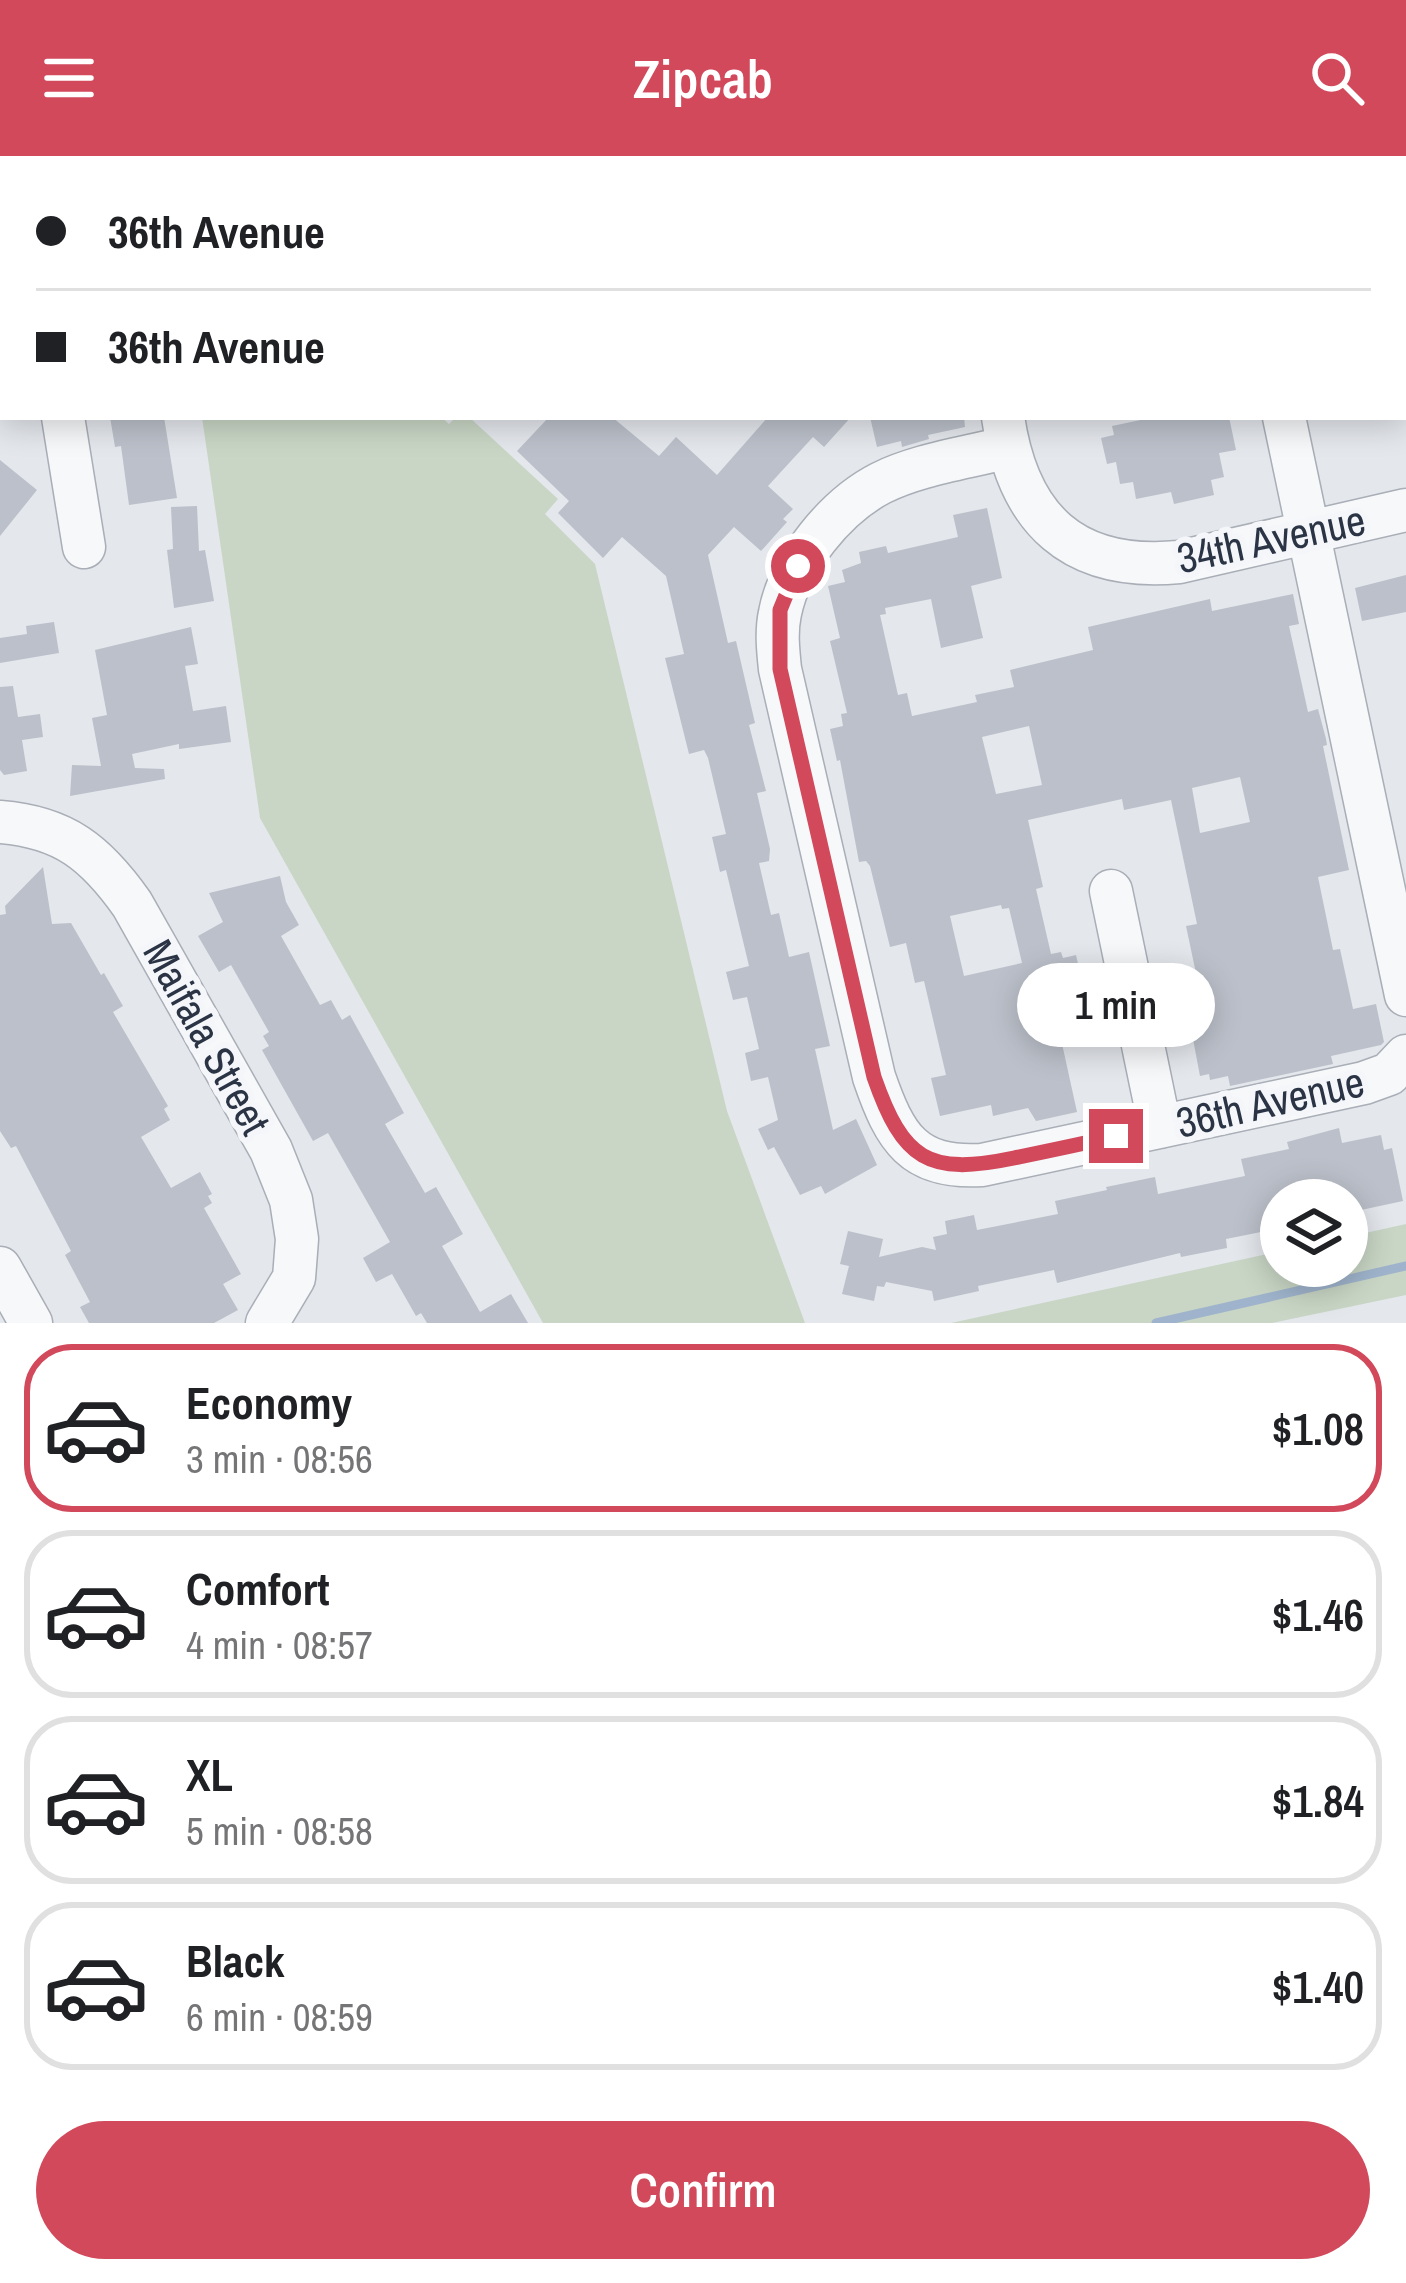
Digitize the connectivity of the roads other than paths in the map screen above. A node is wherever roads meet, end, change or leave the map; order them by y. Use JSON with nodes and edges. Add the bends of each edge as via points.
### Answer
{"nodes":[{"id":1,"x":63,"y":420,"type":"edge"},
{"id":2,"x":1285,"y":420,"type":"edge"},
{"id":3,"x":1005,"y":432,"type":"edge"},
{"id":4,"x":1406,"y":510,"type":"edge"},
{"id":5,"x":1311,"y":532,"type":"junction"},
{"id":6,"x":84,"y":547,"type":"dead end"},
{"id":7,"x":0,"y":822,"type":"edge"},
{"id":8,"x":1111,"y":891,"type":"dead end"},
{"id":9,"x":1406,"y":995,"type":"edge"},
{"id":10,"x":1406,"y":1056,"type":"edge"},
{"id":11,"x":1160,"y":1127,"type":"junction"},
{"id":12,"x":0,"y":1268,"type":"edge"},
{"id":13,"x":286,"y":1318,"type":"edge"},
{"id":14,"x":32,"y":1323,"type":"edge"}],
"edges":[{"from":1,"to":6,"type":"street"},
{"from":2,"to":5,"type":"street"},
{"from":3,"to":5,"type":"street","name":"34th Avenue","via":[[1023,490],[1042,515],[1064,538],[1112,561],[1179,562]]},
{"from":3,"to":11,"type":"street","name":"36th Avenue","via":[[898,476],[823,532],[787,589],[780,669],[874,1077],[909,1145],[937,1164],[982,1165]]},
{"from":4,"to":5,"type":"street","name":"34th Avenue"},
{"from":5,"to":9,"type":"street"},
{"from":7,"to":13,"type":"street","name":"Maifala Street","via":[[53,831],[81,848],[132,904],[271,1150],[291,1200],[297,1239]]},
{"from":8,"to":11,"type":"street"},
{"from":10,"to":11,"type":"street","name":"36th Avenue","via":[[1364,1083]]},
{"from":12,"to":14,"type":"street"}]}
